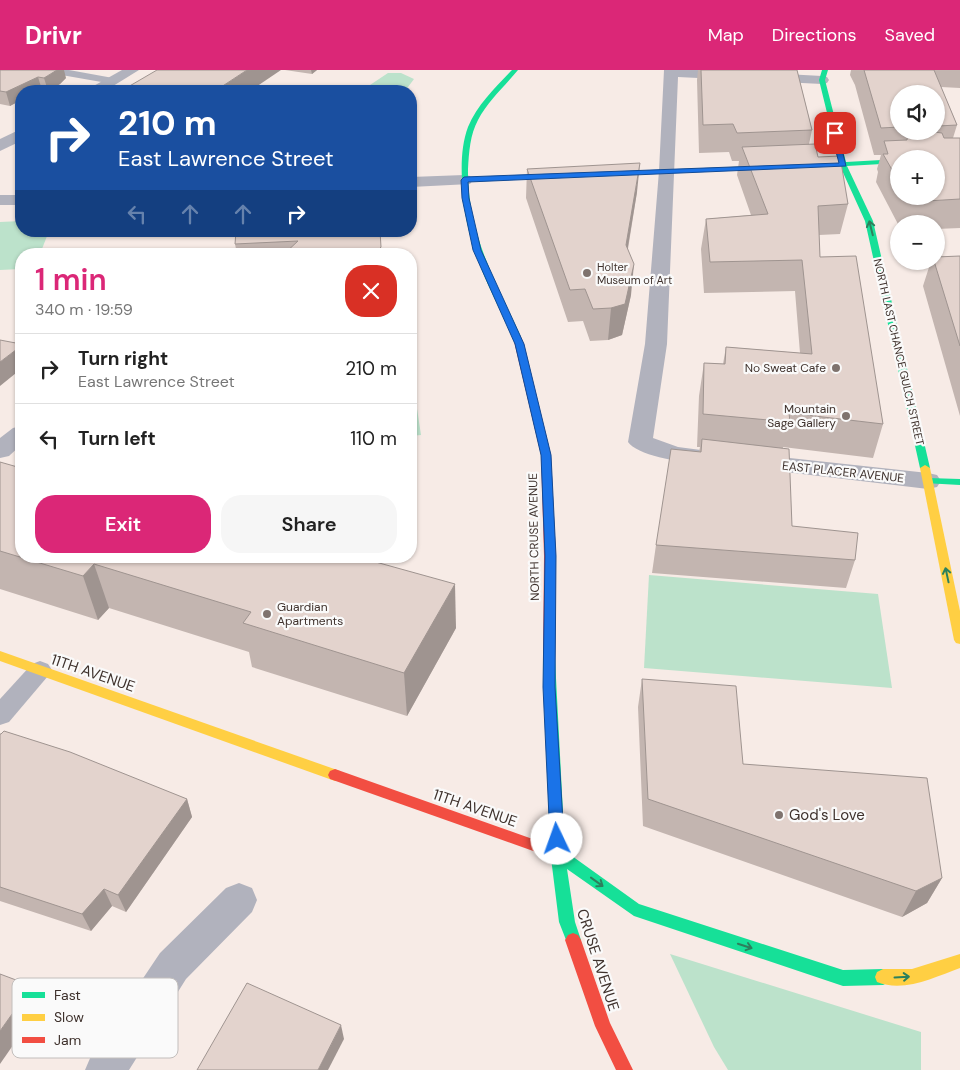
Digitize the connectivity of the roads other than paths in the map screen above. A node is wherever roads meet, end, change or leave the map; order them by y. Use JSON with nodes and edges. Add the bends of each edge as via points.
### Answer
{"nodes":[{"id":1,"x":50,"y":70,"type":"edge"},
{"id":2,"x":132,"y":70,"type":"edge"},
{"id":3,"x":515,"y":70,"type":"edge"},
{"id":4,"x":670,"y":71,"type":"edge"},
{"id":5,"x":823,"y":75,"type":"edge"},
{"id":6,"x":113,"y":81,"type":"junction"},
{"id":7,"x":106,"y":85,"type":"edge"},
{"id":8,"x":0,"y":126,"type":"edge"},
{"id":9,"x":15,"y":130,"type":"edge"},
{"id":10,"x":15,"y":136,"type":"edge"},
{"id":11,"x":0,"y":146,"type":"edge"},
{"id":12,"x":890,"y":162,"type":"edge"},
{"id":13,"x":843,"y":165,"type":"junction"},
{"id":14,"x":817,"y":166,"type":"edge"},
{"id":15,"x":788,"y":167,"type":"edge"},
{"id":16,"x":667,"y":171,"type":"junction"},
{"id":17,"x":464,"y":180,"type":"junction"},
{"id":18,"x":417,"y":182,"type":"edge"},
{"id":19,"x":0,"y":200,"type":"edge"},
{"id":20,"x":15,"y":200,"type":"edge"},
{"id":21,"x":15,"y":439,"type":"edge"},
{"id":22,"x":0,"y":451,"type":"edge"},
{"id":23,"x":928,"y":481,"type":"junction"},
{"id":24,"x":960,"y":482,"type":"edge"},
{"id":25,"x":960,"y":640,"type":"edge"},
{"id":26,"x":0,"y":656,"type":"edge"},
{"id":27,"x":40,"y":670,"type":"junction"},
{"id":28,"x":0,"y":715,"type":"edge"},
{"id":29,"x":558,"y":854,"type":"junction"},
{"id":30,"x":239,"y":900,"type":"dead end"},
{"id":31,"x":960,"y":961,"type":"edge"},
{"id":32,"x":165,"y":978,"type":"edge"},
{"id":33,"x":113,"y":1058,"type":"edge"},
{"id":34,"x":105,"y":1070,"type":"edge"},
{"id":35,"x":624,"y":1070,"type":"edge"}],
"edges":[{"from":1,"to":6,"type":"lane"},
{"from":2,"to":6,"type":"street"},
{"from":3,"to":17,"type":"street","name":"NORTH CRUSE AVENUE","via":[[492,94],[471,128]]},
{"from":4,"to":5,"type":"street"},
{"from":4,"to":16,"type":"street"},
{"from":5,"to":13,"type":"street","name":"NORTH LAST CHANCE GULCH STREET"},
{"from":6,"to":7,"type":"street"},
{"from":8,"to":9,"type":"street"},
{"from":10,"to":11,"type":"street"},
{"from":12,"to":13,"type":"street"},
{"from":13,"to":14,"type":"street"},
{"from":23,"to":13,"type":"street","name":"NORTH LAST CHANCE GULCH STREET","one_way":true,"via":[[869,221]]},
{"from":15,"to":16,"type":"street"},
{"from":16,"to":17,"type":"street"},
{"from":16,"to":23,"type":"street","name":"EAST PLACER AVENUE","via":[[656,344],[640,442],[675,454]]},
{"from":17,"to":18,"type":"street"},
{"from":17,"to":29,"type":"street","name":"NORTH CRUSE AVENUE","via":[[477,250],[520,344],[546,455],[550,556],[549,687]]},
{"from":19,"to":20,"type":"street"},
{"from":21,"to":22,"type":"street"},
{"from":23,"to":24,"type":"street"},
{"from":25,"to":23,"type":"street","name":"NORTH LAST CHANCE GULCH STREET","one_way":true},
{"from":26,"to":27,"type":"street","name":"11TH AVENUE"},
{"from":27,"to":28,"type":"lane"},
{"from":27,"to":29,"type":"street","name":"11TH AVENUE"},
{"from":29,"to":31,"type":"street","name":"11TH AVENUE","one_way":true,"via":[[634,909],[843,978],[912,977]]},
{"from":29,"to":35,"type":"street","name":"CRUSE AVENUE","via":[[567,922],[604,1026]]},
{"from":30,"to":32,"type":"street","via":[[173,966]]},
{"from":33,"to":34,"type":"street"}]}
